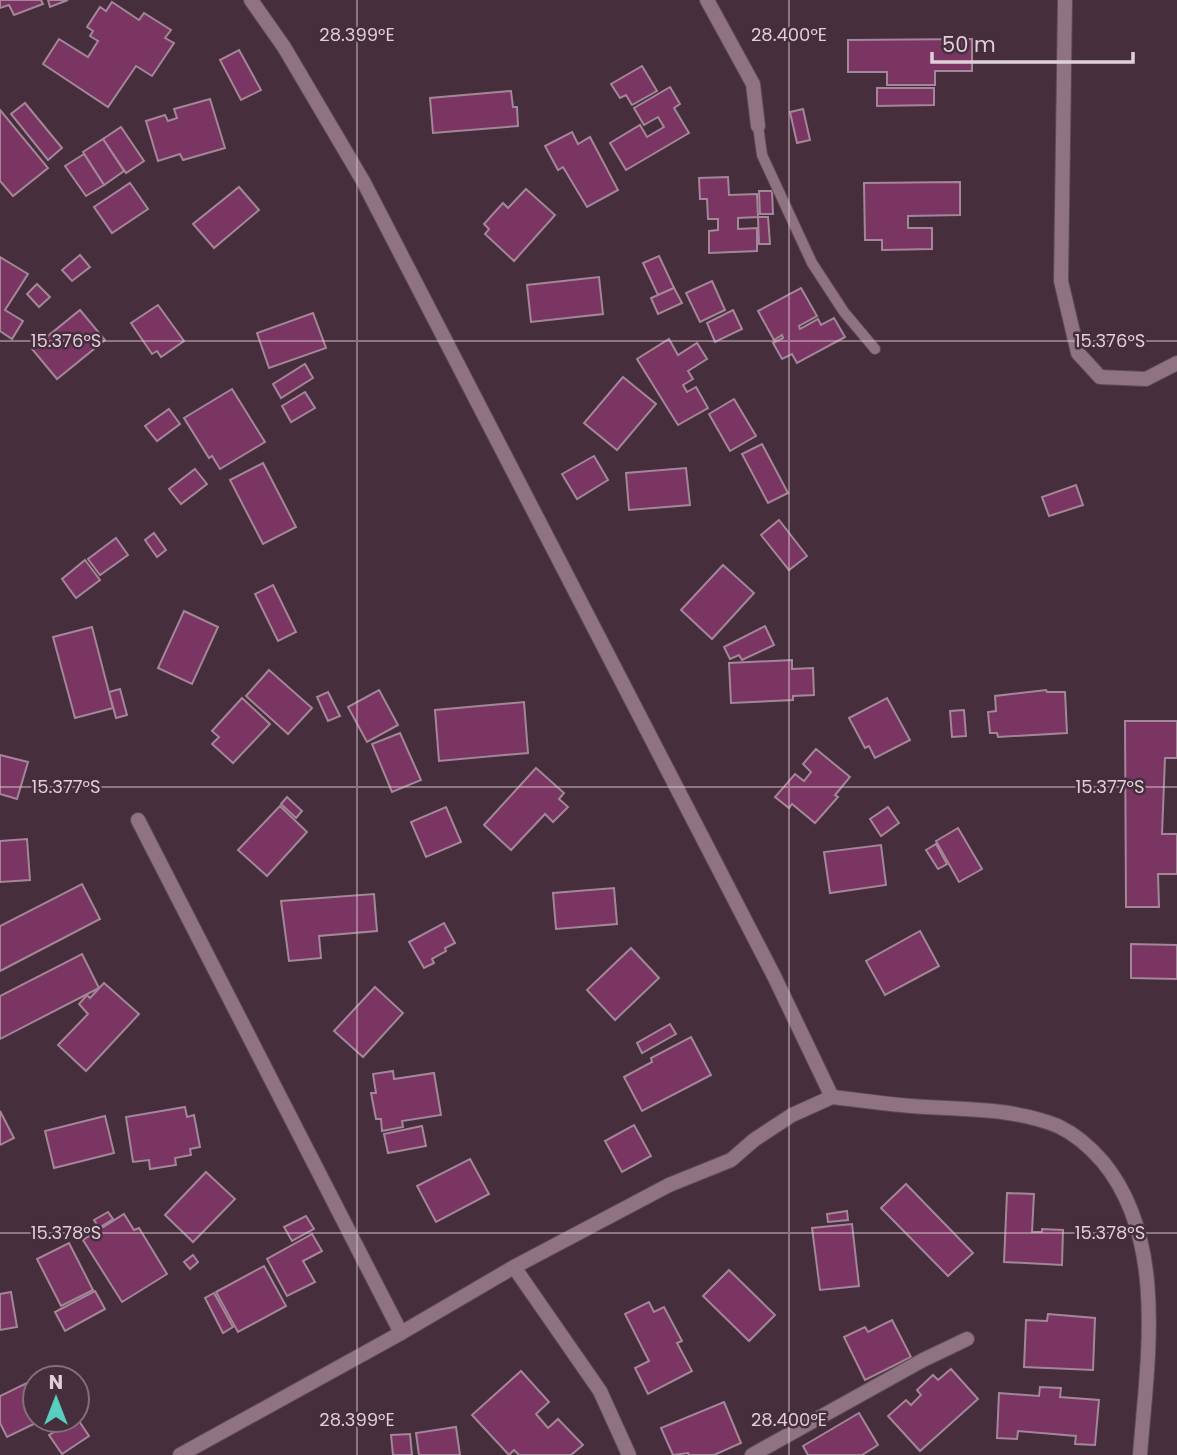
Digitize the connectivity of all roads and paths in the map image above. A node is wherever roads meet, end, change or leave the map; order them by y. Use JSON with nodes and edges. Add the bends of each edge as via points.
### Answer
{"nodes":[{"id":1,"x":251,"y":0,"type":"edge"},
{"id":2,"x":707,"y":0,"type":"edge"},
{"id":3,"x":1065,"y":0,"type":"edge"},
{"id":4,"x":758,"y":126,"type":"joint"},
{"id":5,"x":875,"y":349,"type":"dead end"},
{"id":6,"x":1177,"y":363,"type":"edge"},
{"id":7,"x":138,"y":820,"type":"dead end"},
{"id":8,"x":832,"y":1097,"type":"junction"},
{"id":9,"x":514,"y":1267,"type":"junction"},
{"id":10,"x":401,"y":1334,"type":"junction"},
{"id":11,"x":967,"y":1339,"type":"dead end"},
{"id":12,"x":180,"y":1455,"type":"edge"},
{"id":13,"x":629,"y":1455,"type":"edge"},
{"id":14,"x":752,"y":1455,"type":"edge"},
{"id":15,"x":1140,"y":1455,"type":"edge"}],
"edges":[{"from":1,"to":8,"type":"street","via":[[363,181],[774,976]]},
{"from":2,"to":4,"type":"street","via":[[753,84]]},
{"from":3,"to":6,"type":"street","via":[[1061,281],[1078,353],[1100,377],[1146,379]]},
{"from":4,"to":5,"type":"lane","via":[[762,155],[812,263]]},
{"from":7,"to":10,"type":"street"},
{"from":8,"to":9,"type":"street","via":[[792,1115],[732,1160],[669,1185]]},
{"from":8,"to":15,"type":"street","via":[[994,1110],[1059,1127],[1091,1148],[1116,1179],[1135,1222],[1147,1281],[1149,1340]]},
{"from":9,"to":10,"type":"street"},
{"from":9,"to":13,"type":"street","via":[[600,1391]]},
{"from":10,"to":12,"type":"street"},
{"from":11,"to":14,"type":"street"}]}
